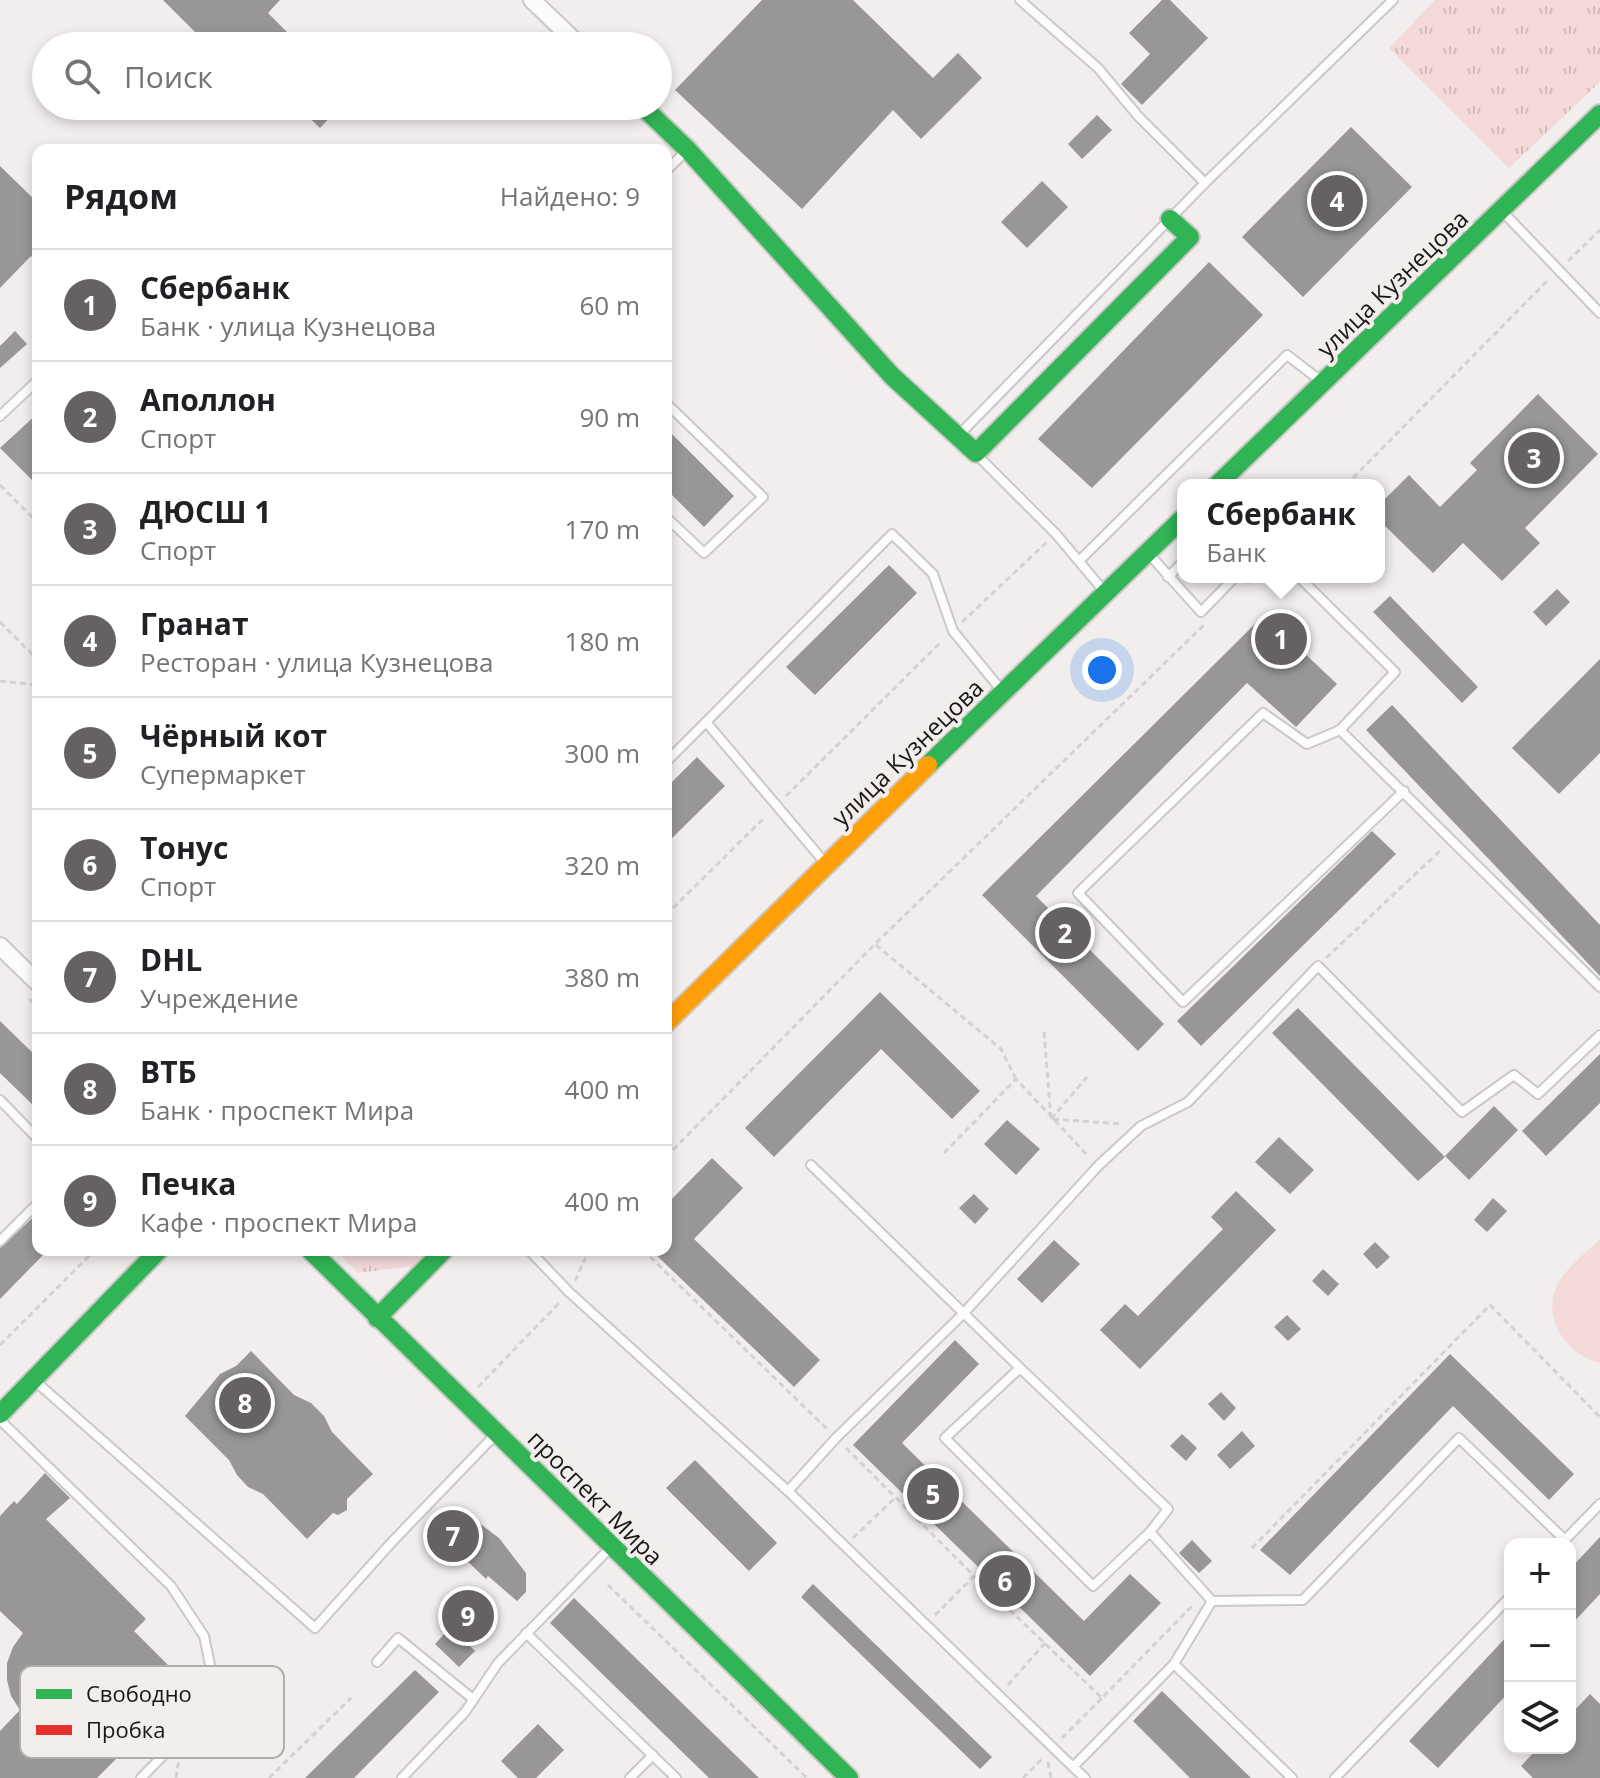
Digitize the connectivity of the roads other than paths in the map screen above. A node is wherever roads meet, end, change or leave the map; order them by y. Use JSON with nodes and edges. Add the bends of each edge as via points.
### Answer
{"nodes":[{"id":1,"x":532,"y":0,"type":"edge"},
{"id":2,"x":1020,"y":0,"type":"edge"},
{"id":3,"x":1393,"y":0,"type":"edge"},
{"id":4,"x":565,"y":32,"type":"edge"},
{"id":5,"x":657,"y":120,"type":"edge"},
{"id":6,"x":1596,"y":126,"type":"edge"},
{"id":7,"x":688,"y":150,"type":"junction"},
{"id":8,"x":672,"y":165,"type":"edge"},
{"id":9,"x":1205,"y":183,"type":"junction"},
{"id":10,"x":1500,"y":210,"type":"junction"},
{"id":11,"x":1170,"y":219,"type":"junction"},
{"id":12,"x":1600,"y":313,"type":"edge"},
{"id":13,"x":1323,"y":383,"type":"junction"},
{"id":14,"x":32,"y":386,"type":"edge"},
{"id":15,"x":672,"y":409,"type":"edge"},
{"id":16,"x":0,"y":416,"type":"edge"},
{"id":17,"x":958,"y":436,"type":"junction"},
{"id":18,"x":976,"y":453,"type":"junction"},
{"id":19,"x":1223,"y":479,"type":"edge"},
{"id":20,"x":672,"y":523,"type":"edge"},
{"id":21,"x":1177,"y":524,"type":"edge"},
{"id":22,"x":1148,"y":553,"type":"junction"},
{"id":23,"x":1079,"y":561,"type":"junction"},
{"id":24,"x":1177,"y":568,"type":"edge"},
{"id":25,"x":1168,"y":577,"type":"junction"},
{"id":26,"x":1229,"y":583,"type":"edge"},
{"id":27,"x":1305,"y":583,"type":"edge"},
{"id":28,"x":1106,"y":594,"type":"junction"},
{"id":29,"x":1003,"y":692,"type":"junction"},
{"id":30,"x":706,"y":722,"type":"junction"},
{"id":31,"x":1340,"y":730,"type":"junction"},
{"id":32,"x":672,"y":756,"type":"edge"},
{"id":33,"x":1404,"y":791,"type":"junction"},
{"id":34,"x":826,"y":864,"type":"junction"},
{"id":35,"x":0,"y":946,"type":"edge"},
{"id":36,"x":32,"y":977,"type":"edge"},
{"id":37,"x":1600,"y":987,"type":"edge"},
{"id":38,"x":672,"y":1017,"type":"edge"},
{"id":39,"x":1600,"y":1035,"type":"edge"},
{"id":40,"x":0,"y":1100,"type":"edge"},
{"id":41,"x":32,"y":1133,"type":"edge"},
{"id":42,"x":811,"y":1165,"type":"dead end"},
{"id":43,"x":32,"y":1209,"type":"edge"},
{"id":44,"x":0,"y":1241,"type":"edge"},
{"id":45,"x":153,"y":1256,"type":"edge"},
{"id":46,"x":316,"y":1256,"type":"edge"},
{"id":47,"x":438,"y":1256,"type":"edge"},
{"id":48,"x":535,"y":1256,"type":"edge"},
{"id":49,"x":964,"y":1313,"type":"junction"},
{"id":50,"x":377,"y":1318,"type":"junction"},
{"id":51,"x":1020,"y":1368,"type":"junction"},
{"id":52,"x":33,"y":1380,"type":"junction"},
{"id":53,"x":0,"y":1414,"type":"edge"},
{"id":54,"x":0,"y":1420,"type":"edge"},
{"id":55,"x":497,"y":1433,"type":"junction"},
{"id":56,"x":788,"y":1491,"type":"junction"},
{"id":57,"x":1600,"y":1504,"type":"edge"},
{"id":58,"x":1150,"y":1532,"type":"junction"},
{"id":59,"x":1559,"y":1538,"type":"edge"},
{"id":60,"x":1567,"y":1538,"type":"edge"},
{"id":61,"x":611,"y":1546,"type":"junction"},
{"id":62,"x":1212,"y":1601,"type":"junction"},
{"id":63,"x":1504,"y":1603,"type":"edge"},
{"id":64,"x":526,"y":1633,"type":"junction"},
{"id":65,"x":377,"y":1662,"type":"dead end"},
{"id":66,"x":1174,"y":1664,"type":"junction"},
{"id":67,"x":210,"y":1666,"type":"edge"},
{"id":68,"x":473,"y":1699,"type":"junction"},
{"id":69,"x":653,"y":1755,"type":"junction"},
{"id":70,"x":161,"y":1758,"type":"edge"},
{"id":71,"x":1073,"y":1767,"type":"junction"},
{"id":72,"x":141,"y":1778,"type":"edge"},
{"id":73,"x":402,"y":1778,"type":"edge"},
{"id":74,"x":630,"y":1778,"type":"edge"},
{"id":75,"x":676,"y":1778,"type":"edge"},
{"id":76,"x":849,"y":1778,"type":"edge"},
{"id":77,"x":1085,"y":1778,"type":"edge"},
{"id":78,"x":1292,"y":1778,"type":"edge"},
{"id":79,"x":1335,"y":1778,"type":"edge"}],
"edges":[{"from":1,"to":4,"type":"street"},
{"from":2,"to":9,"type":"lane","via":[[1098,68]]},
{"from":3,"to":9,"type":"lane"},
{"from":5,"to":7,"type":"street"},
{"from":6,"to":10,"type":"street","name":"улица Кузнецова"},
{"from":7,"to":8,"type":"lane"},
{"from":7,"to":17,"type":"street","via":[[892,376]]},
{"from":9,"to":11,"type":"lane"},
{"from":10,"to":12,"type":"lane"},
{"from":10,"to":13,"type":"street","name":"улица Кузнецова"},
{"from":11,"to":17,"type":"lane"},
{"from":11,"to":18,"type":"street","via":[[1190,237]]},
{"from":13,"to":19,"type":"street","name":"улица Кузнецова"},
{"from":13,"to":23,"type":"lane","via":[[1287,355]]},
{"from":14,"to":16,"type":"lane"},
{"from":15,"to":20,"type":"lane","via":[[763,497],[704,553]]},
{"from":17,"to":18,"type":"street"},
{"from":18,"to":23,"type":"lane"},
{"from":21,"to":22,"type":"street","name":"улица Кузнецова"},
{"from":22,"to":25,"type":"lane"},
{"from":22,"to":28,"type":"street","name":"улица Кузнецова"},
{"from":23,"to":28,"type":"lane"},
{"from":24,"to":25,"type":"lane"},
{"from":25,"to":26,"type":"lane","via":[[1201,612]]},
{"from":27,"to":31,"type":"lane","via":[[1395,672]]},
{"from":28,"to":29,"type":"street","name":"улица Кузнецова"},
{"from":29,"to":30,"type":"lane","via":[[953,631],[933,574],[892,534]]},
{"from":29,"to":34,"type":"street","name":"улица Кузнецова"},
{"from":30,"to":32,"type":"lane"},
{"from":30,"to":34,"type":"lane"},
{"from":31,"to":33,"type":"lane"},
{"from":31,"to":33,"type":"lane","via":[[1307,744],[1263,713],[1078,893],[1183,1002]]},
{"from":33,"to":37,"type":"lane"},
{"from":34,"to":38,"type":"street","name":"улица Кузнецова"},
{"from":35,"to":36,"type":"street"},
{"from":39,"to":49,"type":"lane","via":[[1538,1094],[1514,1075],[1462,1112],[1318,966],[1188,1102],[1141,1126],[1098,1166]]},
{"from":40,"to":41,"type":"lane"},
{"from":42,"to":49,"type":"lane"},
{"from":43,"to":44,"type":"lane"},
{"from":45,"to":52,"type":"street"},
{"from":46,"to":50,"type":"street","name":"проспект Мира"},
{"from":47,"to":50,"type":"street"},
{"from":48,"to":56,"type":"lane"},
{"from":49,"to":51,"type":"lane"},
{"from":49,"to":56,"type":"lane"},
{"from":50,"to":55,"type":"street","name":"проспект Мира"},
{"from":51,"to":58,"type":"lane","via":[[1168,1509]]},
{"from":51,"to":58,"type":"lane","via":[[945,1438],[1093,1586]]},
{"from":52,"to":53,"type":"street"},
{"from":52,"to":55,"type":"lane","via":[[315,1628]]},
{"from":54,"to":67,"type":"lane","via":[[171,1586],[204,1636]]},
{"from":55,"to":61,"type":"street","name":"проспект Мира"},
{"from":56,"to":71,"type":"lane"},
{"from":57,"to":60,"type":"lane"},
{"from":58,"to":62,"type":"lane"},
{"from":59,"to":62,"type":"lane","via":[[1459,1438],[1303,1600]]},
{"from":61,"to":64,"type":"lane"},
{"from":61,"to":76,"type":"street","name":"проспект Мира"},
{"from":62,"to":66,"type":"lane"},
{"from":63,"to":79,"type":"lane"},
{"from":64,"to":68,"type":"lane"},
{"from":64,"to":69,"type":"lane"},
{"from":65,"to":68,"type":"lane","via":[[398,1638]]},
{"from":66,"to":71,"type":"lane"},
{"from":66,"to":78,"type":"lane"},
{"from":68,"to":73,"type":"lane"},
{"from":69,"to":74,"type":"lane"},
{"from":69,"to":75,"type":"lane"},
{"from":70,"to":72,"type":"lane"},
{"from":71,"to":77,"type":"lane"}]}
